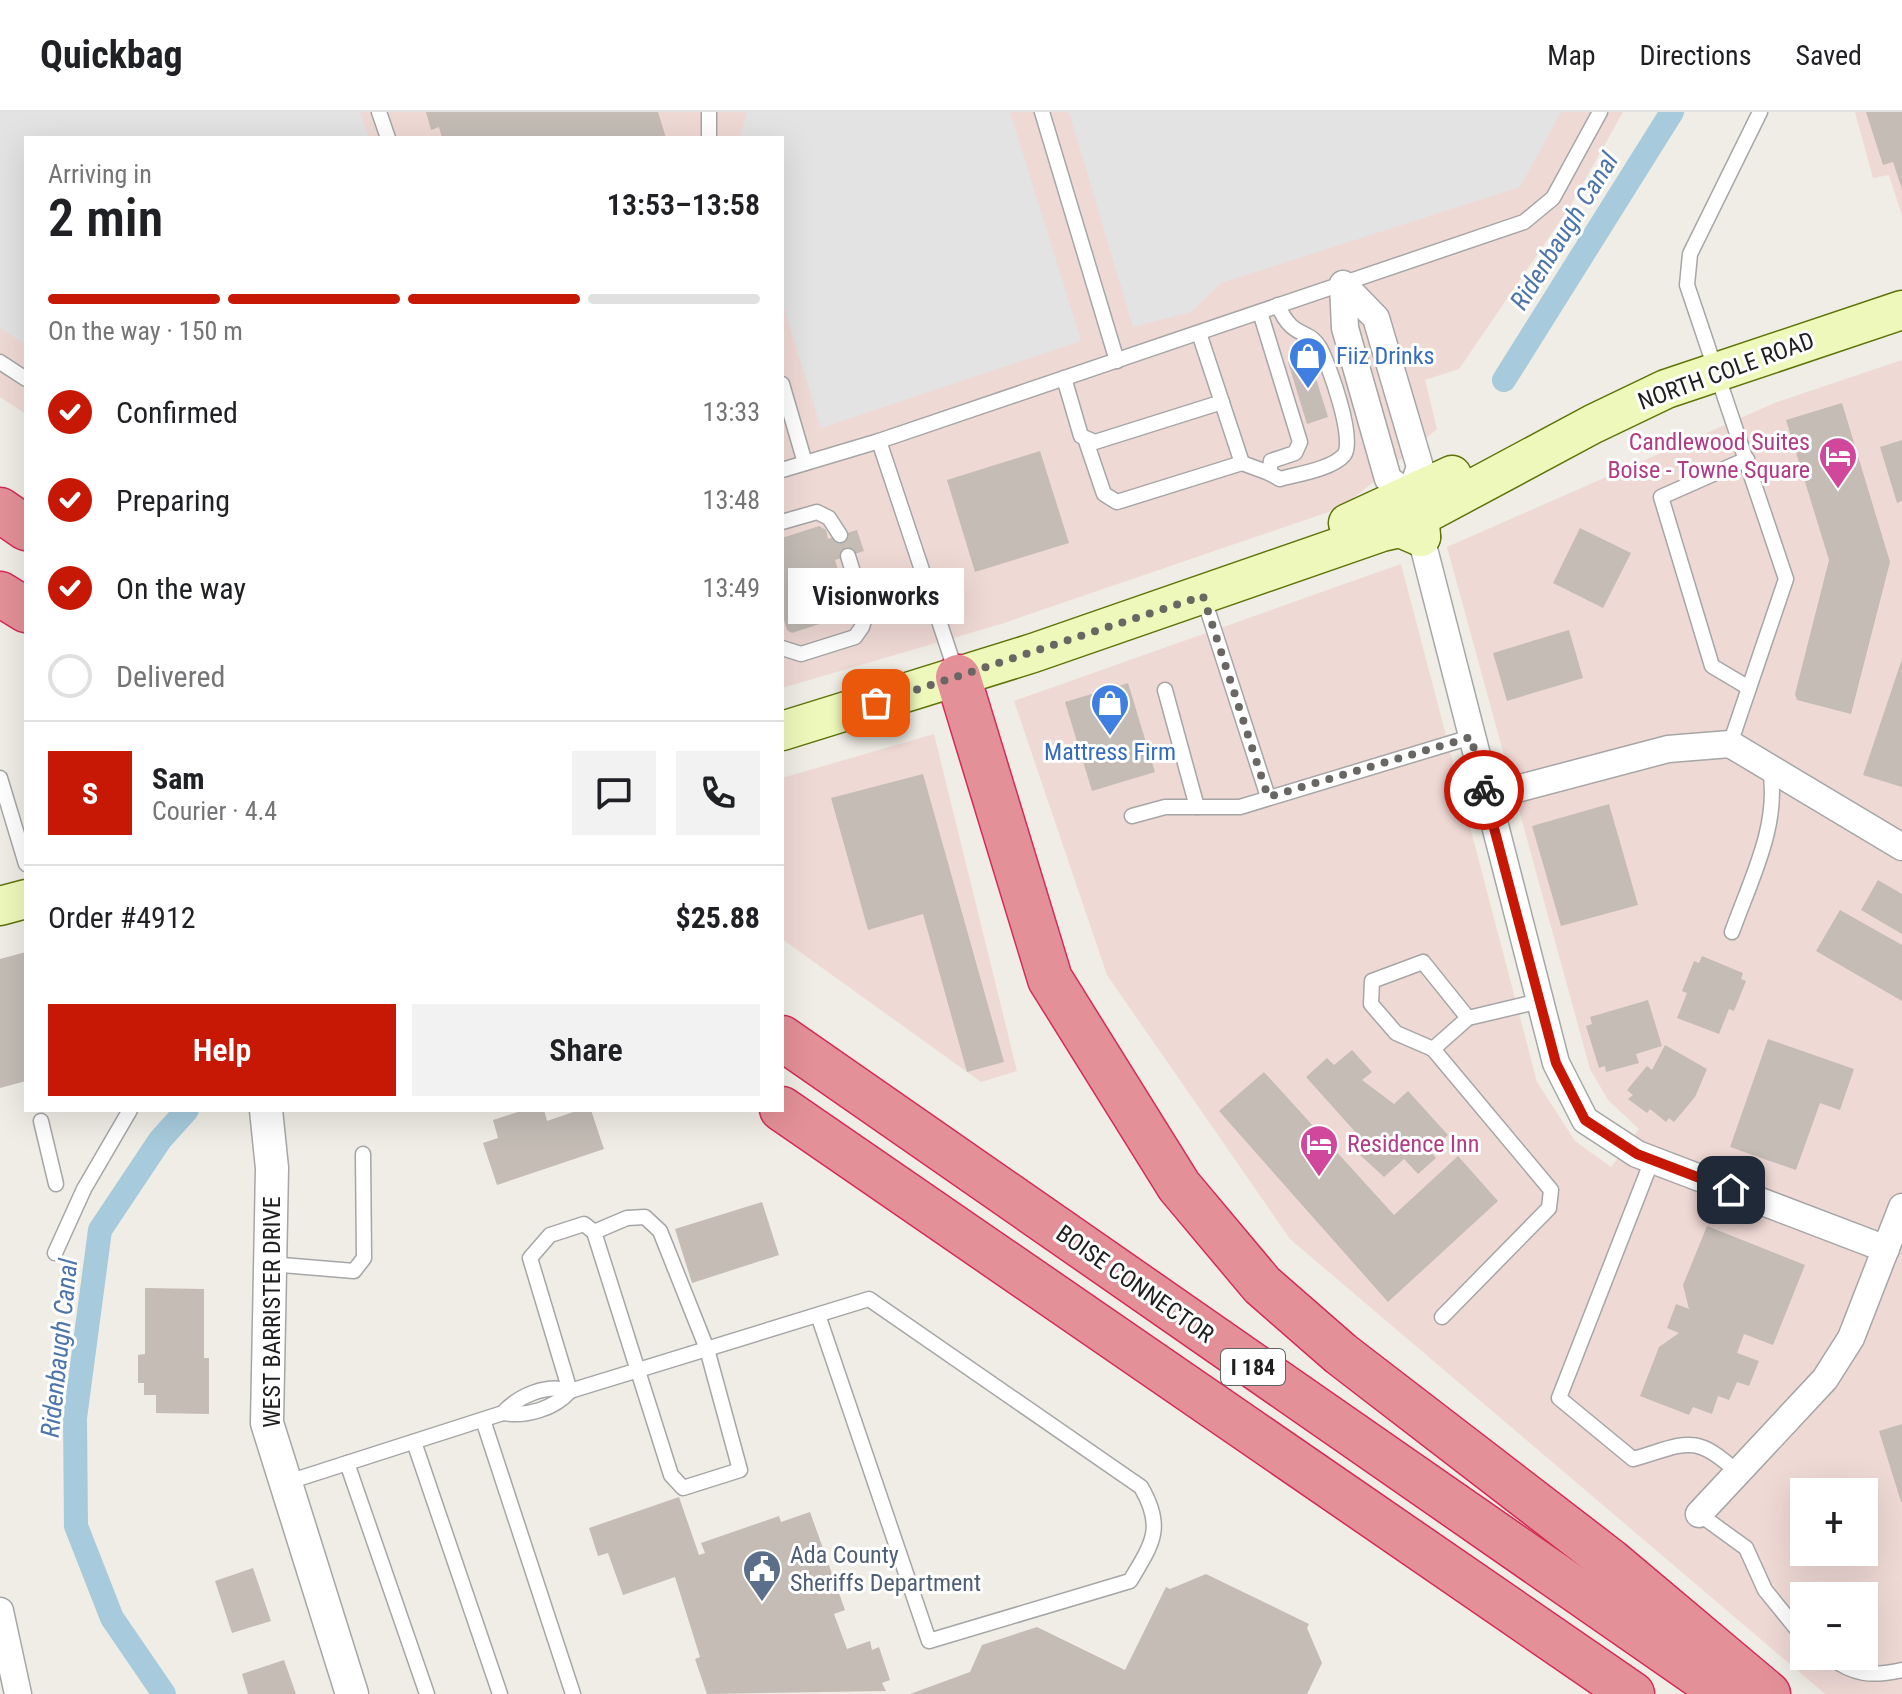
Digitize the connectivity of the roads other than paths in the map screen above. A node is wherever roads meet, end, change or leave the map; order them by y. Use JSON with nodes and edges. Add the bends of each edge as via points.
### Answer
{"nodes":[{"id":1,"x":379,"y":112,"type":"edge"},
{"id":2,"x":709,"y":112,"type":"edge"},
{"id":3,"x":1042,"y":112,"type":"edge"},
{"id":4,"x":1600,"y":112,"type":"edge"},
{"id":5,"x":1760,"y":112,"type":"edge"},
{"id":6,"x":387,"y":136,"type":"edge"},
{"id":7,"x":709,"y":136,"type":"edge"},
{"id":8,"x":1343,"y":284,"type":"junction"},
{"id":9,"x":1278,"y":305,"type":"junction"},
{"id":10,"x":1902,"y":310,"type":"edge"},
{"id":11,"x":1260,"y":312,"type":"junction"},
{"id":12,"x":1199,"y":333,"type":"junction"},
{"id":13,"x":1117,"y":361,"type":"junction"},
{"id":14,"x":0,"y":362,"type":"edge"},
{"id":15,"x":1718,"y":369,"type":"junction"},
{"id":16,"x":24,"y":378,"type":"edge"},
{"id":17,"x":1064,"y":378,"type":"junction"},
{"id":18,"x":784,"y":391,"type":"edge"},
{"id":19,"x":1222,"y":402,"type":"junction"},
{"id":20,"x":879,"y":441,"type":"junction"},
{"id":21,"x":1086,"y":441,"type":"junction"},
{"id":22,"x":1555,"y":444,"type":"junction"},
{"id":23,"x":1747,"y":459,"type":"junction"},
{"id":24,"x":805,"y":463,"type":"junction"},
{"id":25,"x":1242,"y":463,"type":"junction"},
{"id":26,"x":784,"y":469,"type":"edge"},
{"id":27,"x":1269,"y":473,"type":"junction"},
{"id":28,"x":1410,"y":495,"type":"junction"},
{"id":29,"x":0,"y":510,"type":"edge"},
{"id":30,"x":784,"y":521,"type":"edge"},
{"id":31,"x":24,"y":527,"type":"edge"},
{"id":32,"x":840,"y":535,"type":"dead end"},
{"id":33,"x":1421,"y":537,"type":"junction"},
{"id":34,"x":848,"y":556,"type":"dead end"},
{"id":35,"x":1295,"y":565,"type":"junction"},
{"id":36,"x":0,"y":594,"type":"edge"},
{"id":37,"x":1203,"y":596,"type":"junction"},
{"id":38,"x":24,"y":609,"type":"edge"},
{"id":39,"x":784,"y":649,"type":"edge"},
{"id":40,"x":958,"y":677,"type":"junction"},
{"id":41,"x":1749,"y":688,"type":"junction"},
{"id":42,"x":1165,"y":690,"type":"dead end"},
{"id":43,"x":784,"y":730,"type":"edge"},
{"id":44,"x":1471,"y":737,"type":"junction"},
{"id":45,"x":1730,"y":744,"type":"junction"},
{"id":46,"x":1770,"y":770,"type":"junction"},
{"id":47,"x":0,"y":778,"type":"edge"},
{"id":48,"x":1268,"y":797,"type":"junction"},
{"id":49,"x":1486,"y":797,"type":"junction"},
{"id":50,"x":1197,"y":807,"type":"junction"},
{"id":51,"x":1132,"y":816,"type":"dead end"},
{"id":52,"x":1902,"y":847,"type":"edge"},
{"id":53,"x":24,"y":857,"type":"edge"},
{"id":54,"x":24,"y":900,"type":"edge"},
{"id":55,"x":0,"y":906,"type":"edge"},
{"id":56,"x":1732,"y":932,"type":"dead end"},
{"id":57,"x":1540,"y":1001,"type":"junction"},
{"id":58,"x":1468,"y":1018,"type":"junction"},
{"id":59,"x":784,"y":1039,"type":"edge"},
{"id":60,"x":1433,"y":1049,"type":"junction"},
{"id":61,"x":784,"y":1110,"type":"edge"},
{"id":62,"x":129,"y":1112,"type":"edge"},
{"id":63,"x":266,"y":1112,"type":"edge"},
{"id":64,"x":41,"y":1121,"type":"dead end"},
{"id":65,"x":363,"y":1154,"type":"dead end"},
{"id":66,"x":1652,"y":1160,"type":"junction"},
{"id":67,"x":56,"y":1184,"type":"dead end"},
{"id":68,"x":1902,"y":1207,"type":"edge"},
{"id":69,"x":594,"y":1232,"type":"junction"},
{"id":70,"x":1886,"y":1249,"type":"junction"},
{"id":71,"x":55,"y":1253,"type":"dead end"},
{"id":72,"x":270,"y":1264,"type":"junction"},
{"id":73,"x":818,"y":1315,"type":"junction"},
{"id":74,"x":1442,"y":1317,"type":"dead end"},
{"id":75,"x":707,"y":1349,"type":"junction"},
{"id":76,"x":637,"y":1370,"type":"junction"},
{"id":77,"x":570,"y":1391,"type":"junction"},
{"id":78,"x":483,"y":1420,"type":"junction"},
{"id":79,"x":414,"y":1442,"type":"junction"},
{"id":80,"x":347,"y":1463,"type":"junction"},
{"id":81,"x":1737,"y":1472,"type":"junction"},
{"id":82,"x":285,"y":1483,"type":"junction"},
{"id":83,"x":1699,"y":1514,"type":"joint"},
{"id":84,"x":0,"y":1611,"type":"edge"},
{"id":85,"x":1790,"y":1621,"type":"edge"},
{"id":86,"x":1849,"y":1670,"type":"edge"},
{"id":87,"x":1902,"y":1670,"type":"edge"},
{"id":88,"x":18,"y":1694,"type":"edge"},
{"id":89,"x":352,"y":1694,"type":"edge"},
{"id":90,"x":427,"y":1694,"type":"edge"},
{"id":91,"x":500,"y":1694,"type":"edge"},
{"id":92,"x":573,"y":1694,"type":"edge"},
{"id":93,"x":1632,"y":1694,"type":"edge"},
{"id":94,"x":1726,"y":1694,"type":"edge"},
{"id":95,"x":1768,"y":1694,"type":"edge"}],
"edges":[{"from":1,"to":6,"type":"lane"},
{"from":2,"to":7,"type":"lane"},
{"from":3,"to":13,"type":"lane"},
{"from":4,"to":8,"type":"lane","via":[[1553,198],[1524,222]]},
{"from":5,"to":15,"type":"lane","via":[[1690,254],[1687,285]]},
{"from":8,"to":9,"type":"lane"},
{"from":8,"to":28,"type":"street","via":[[1376,318],[1420,467]]},
{"from":9,"to":11,"type":"lane"},
{"from":9,"to":27,"type":"lane","via":[[1292,330],[1319,347],[1348,431],[1348,448],[1337,461],[1291,476],[1273,478]]},
{"from":10,"to":15,"type":"main road","name":"NORTH COLE ROAD"},
{"from":11,"to":12,"type":"lane"},
{"from":11,"to":27,"type":"lane","via":[[1300,442],[1295,453],[1271,461]]},
{"from":12,"to":13,"type":"lane"},
{"from":12,"to":19,"type":"lane"},
{"from":13,"to":17,"type":"lane"},
{"from":14,"to":16,"type":"lane"},
{"from":15,"to":22,"type":"main road","name":"NORTH COLE ROAD"},
{"from":15,"to":23,"type":"lane"},
{"from":17,"to":20,"type":"lane"},
{"from":17,"to":21,"type":"lane"},
{"from":18,"to":24,"type":"lane"},
{"from":19,"to":21,"type":"lane"},
{"from":19,"to":25,"type":"lane"},
{"from":20,"to":24,"type":"lane"},
{"from":20,"to":40,"type":"lane"},
{"from":21,"to":25,"type":"lane","via":[[1104,494],[1117,502]]},
{"from":22,"to":28,"type":"main road","name":"NORTH COLE ROAD","via":[[1518,443]]},
{"from":22,"to":33,"type":"main road","name":"NORTH COLE ROAD","via":[[1534,473]]},
{"from":23,"to":41,"type":"lane","via":[[1786,579]]},
{"from":23,"to":41,"type":"lane","via":[[1661,497],[1712,666]]},
{"from":24,"to":26,"type":"lane"},
{"from":25,"to":27,"type":"lane"},
{"from":28,"to":35,"type":"main road","name":"NORTH COLE ROAD","via":[[1315,538]]},
{"from":29,"to":31,"type":"highway"},
{"from":30,"to":32,"type":"lane","via":[[817,512],[829,518]]},
{"from":33,"to":35,"type":"main road","name":"NORTH COLE ROAD","via":[[1328,571]]},
{"from":33,"to":44,"type":"street"},
{"from":34,"to":39,"type":"lane","via":[[866,614],[862,627],[855,637],[801,654]]},
{"from":35,"to":37,"type":"main road","name":"NORTH COLE ROAD"},
{"from":36,"to":38,"type":"highway"},
{"from":37,"to":40,"type":"main road","name":"NORTH COLE ROAD"},
{"from":37,"to":48,"type":"lane"},
{"from":40,"to":43,"type":"main road","name":"NORTH COLE ROAD"},
{"from":40,"to":95,"type":"highway","via":[[1050,979],[1179,1186],[1262,1285],[1341,1354],[1610,1561]]},
{"from":41,"to":45,"type":"lane"},
{"from":42,"to":50,"type":"lane"},
{"from":44,"to":48,"type":"lane"},
{"from":44,"to":49,"type":"street"},
{"from":45,"to":46,"type":"street"},
{"from":45,"to":49,"type":"street","via":[[1668,749]]},
{"from":46,"to":52,"type":"street"},
{"from":46,"to":56,"type":"lane","via":[[1774,797],[1769,825]]},
{"from":47,"to":53,"type":"lane"},
{"from":48,"to":50,"type":"lane","via":[[1240,807]]},
{"from":49,"to":57,"type":"street"},
{"from":50,"to":51,"type":"lane","via":[[1165,807]]},
{"from":54,"to":55,"type":"main road"},
{"from":57,"to":58,"type":"lane"},
{"from":57,"to":66,"type":"street","via":[[1556,1063],[1585,1120]]},
{"from":58,"to":60,"type":"lane"},
{"from":58,"to":60,"type":"lane","via":[[1423,962],[1372,981],[1371,1004],[1396,1033]]},
{"from":59,"to":94,"type":"highway","name":"BOISE CONNECTOR","number":"I 184"},
{"from":60,"to":74,"type":"lane","via":[[1551,1190],[1549,1208]]},
{"from":61,"to":93,"type":"highway","number":"I 184"},
{"from":62,"to":71,"type":"lane"},
{"from":63,"to":72,"type":"street","name":"WEST BARRISTER DRIVE","via":[[272,1168]]},
{"from":64,"to":67,"type":"lane"},
{"from":65,"to":72,"type":"lane","via":[[364,1258],[354,1271]]},
{"from":66,"to":70,"type":"street"},
{"from":66,"to":81,"type":"lane","via":[[1559,1398],[1633,1459],[1693,1442],[1714,1451]]},
{"from":68,"to":70,"type":"street"},
{"from":69,"to":75,"type":"lane","via":[[627,1218],[645,1217],[660,1231]]},
{"from":69,"to":76,"type":"lane"},
{"from":69,"to":77,"type":"lane","via":[[584,1224],[550,1235],[530,1258]]},
{"from":70,"to":81,"type":"street","via":[[1851,1338],[1825,1379]]},
{"from":72,"to":82,"type":"street","name":"WEST BARRISTER DRIVE","via":[[267,1423]]},
{"from":73,"to":73,"type":"lane","via":[[929,1641],[1130,1581],[1154,1542],[1150,1502],[1141,1487],[869,1299]]},
{"from":73,"to":75,"type":"lane"},
{"from":75,"to":76,"type":"lane"},
{"from":75,"to":76,"type":"lane","via":[[740,1470],[683,1488],[671,1475]]},
{"from":76,"to":77,"type":"lane"},
{"from":77,"to":78,"type":"lane","via":[[560,1402],[519,1416],[503,1413]]},
{"from":78,"to":79,"type":"lane"},
{"from":78,"to":92,"type":"lane"},
{"from":79,"to":80,"type":"lane"},
{"from":79,"to":91,"type":"lane"},
{"from":80,"to":82,"type":"lane"},
{"from":80,"to":90,"type":"lane"},
{"from":81,"to":83,"type":"street"},
{"from":82,"to":89,"type":"street","name":"WEST BARRISTER DRIVE"},
{"from":83,"to":85,"type":"lane","via":[[1746,1548],[1765,1590]]},
{"from":84,"to":88,"type":"street"},
{"from":86,"to":87,"type":"lane","via":[[1872,1677]]}]}
